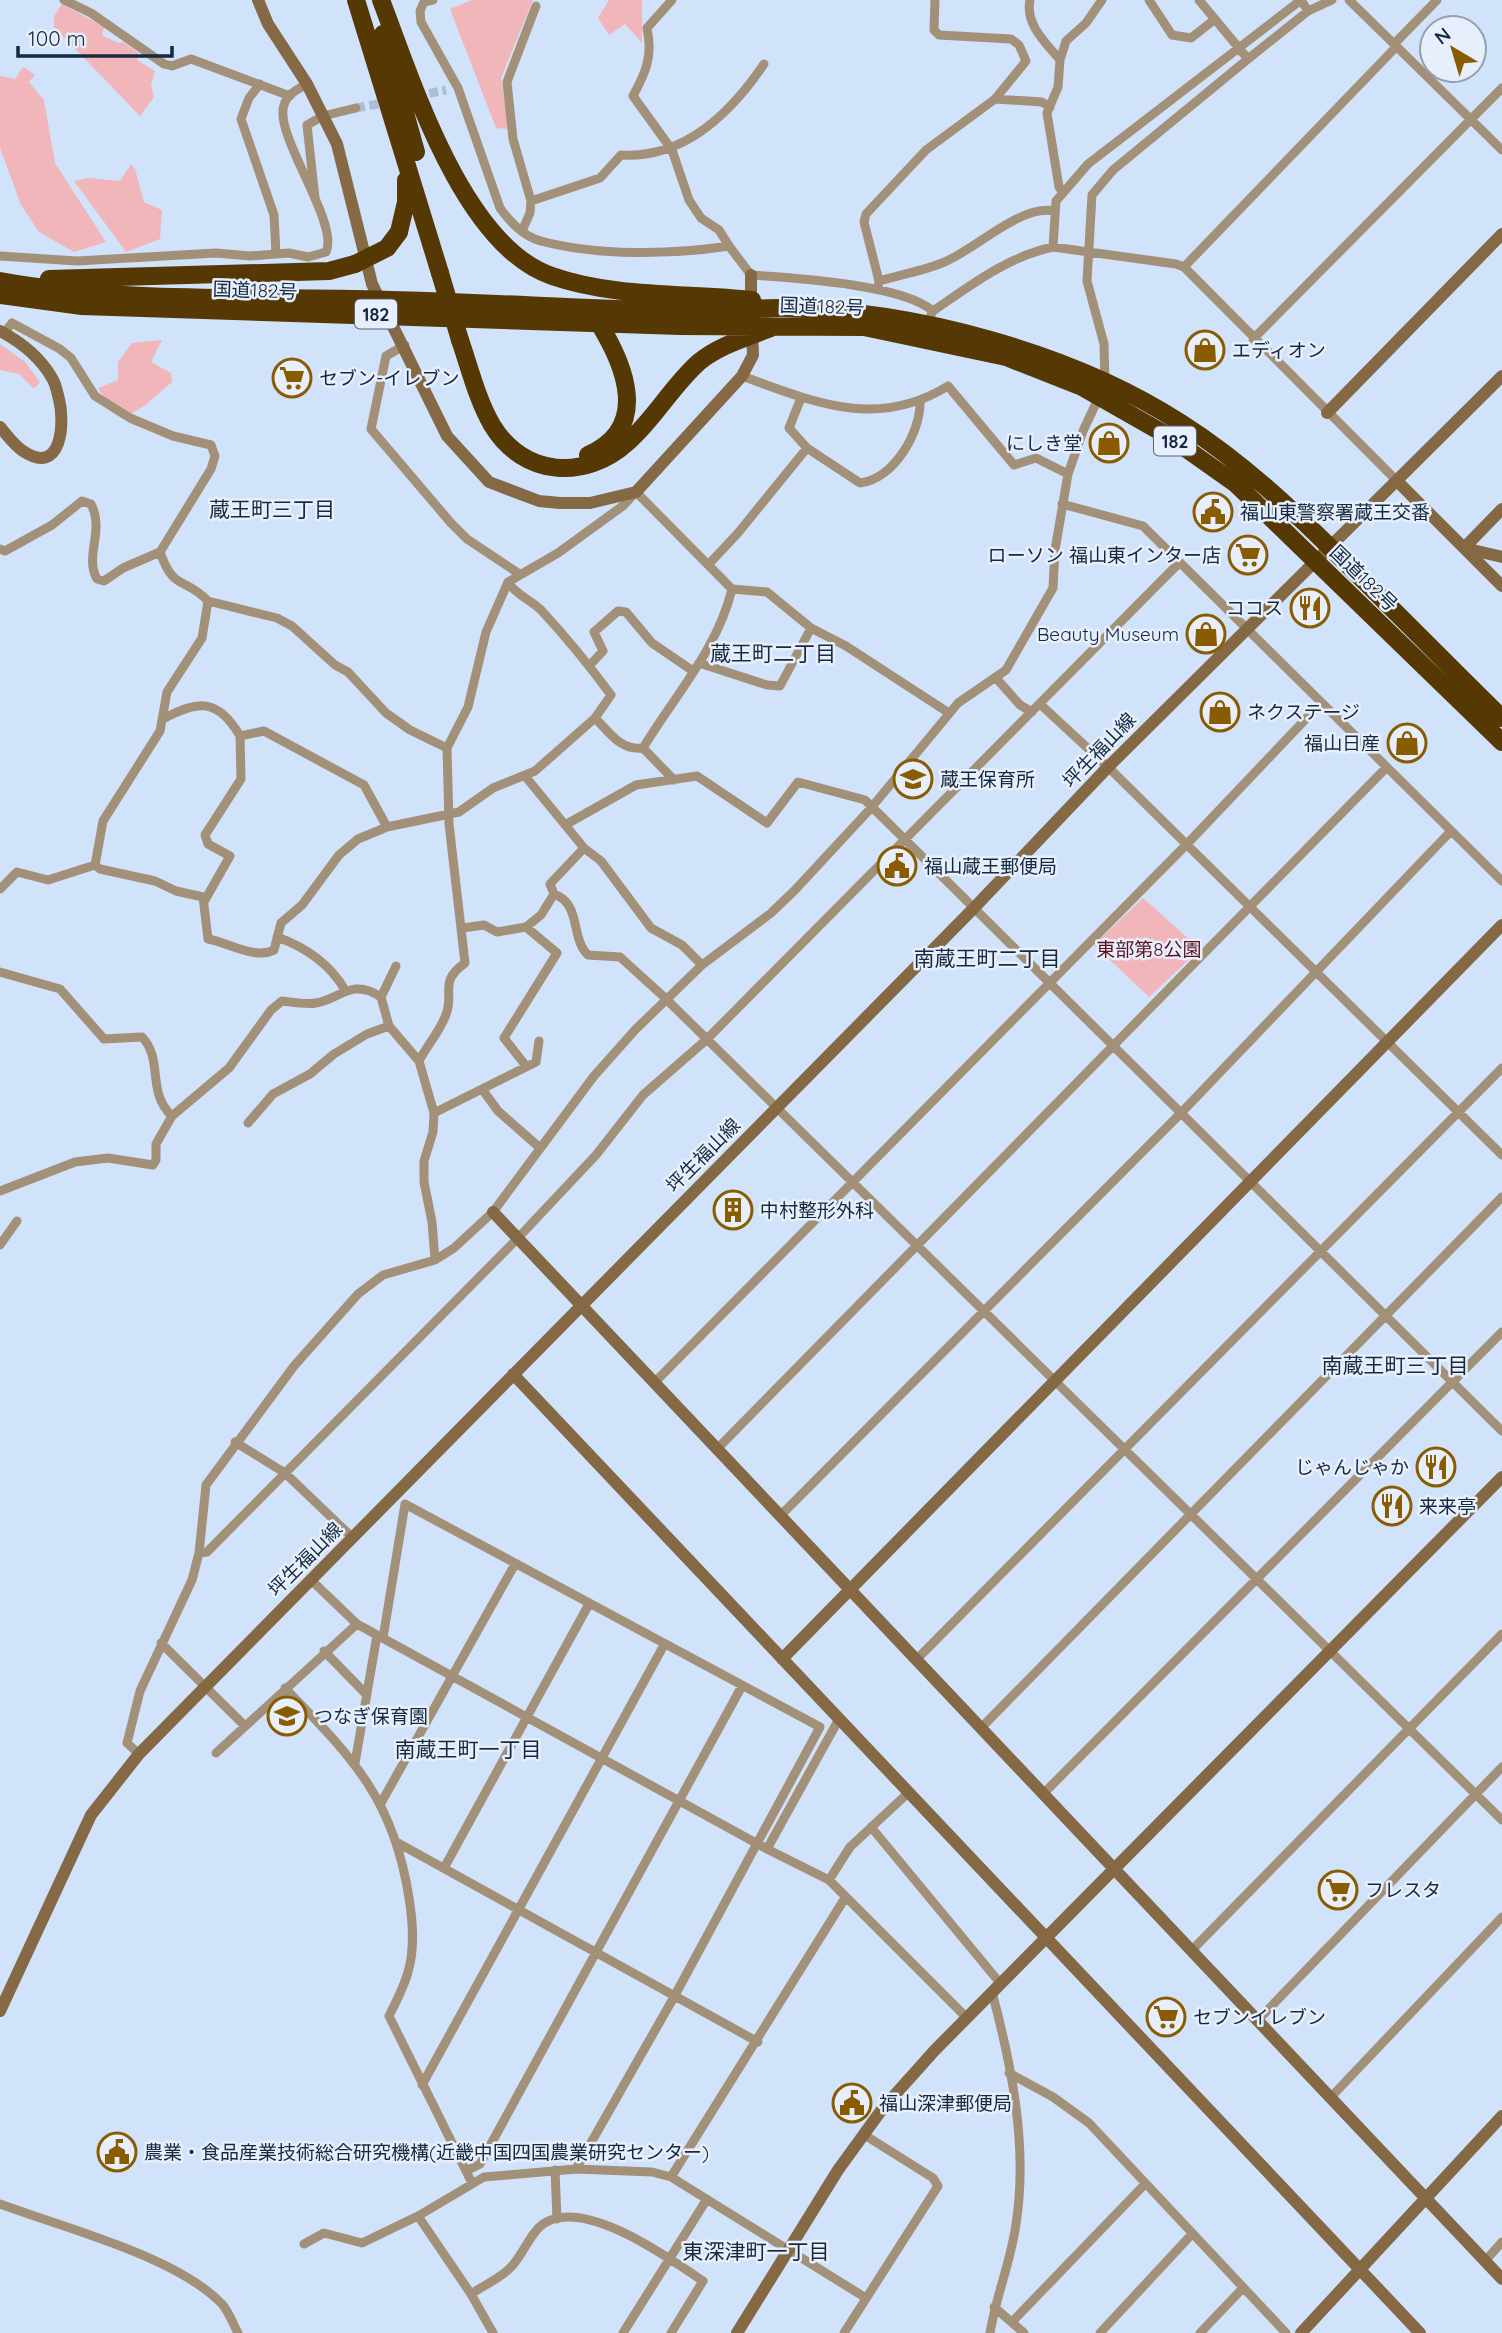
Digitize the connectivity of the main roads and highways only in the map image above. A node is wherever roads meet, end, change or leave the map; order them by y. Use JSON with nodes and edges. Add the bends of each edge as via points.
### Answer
{"nodes":[{"id":1,"x":351,"y":0,"type":"edge"},
{"id":2,"x":356,"y":0,"type":"edge"},
{"id":3,"x":373,"y":0,"type":"edge"},
{"id":4,"x":380,"y":0,"type":"edge"},
{"id":5,"x":445,"y":272,"type":"junction"},
{"id":6,"x":0,"y":275,"type":"edge"},
{"id":7,"x":0,"y":281,"type":"edge"},
{"id":8,"x":0,"y":295,"type":"edge"},
{"id":9,"x":386,"y":307,"type":"junction"},
{"id":10,"x":779,"y":317,"type":"junction"},
{"id":11,"x":752,"y":318,"type":"junction"},
{"id":12,"x":598,"y":322,"type":"junction"},
{"id":13,"x":466,"y":340,"type":"junction"},
{"id":14,"x":1102,"y":390,"type":"junction"},
{"id":15,"x":1502,"y":718,"type":"edge"},
{"id":16,"x":1502,"y":743,"type":"edge"}],
"edges":[{"from":1,"to":6,"type":"highway","bridge":true,"via":[[407,184],[399,232],[387,248],[329,271],[57,280]]},
{"from":2,"to":5,"type":"highway"},
{"from":3,"to":5,"type":"highway"},
{"from":4,"to":11,"type":"highway","via":[[443,153],[498,241],[552,276]]},
{"from":5,"to":13,"type":"highway","bridge":true},
{"from":7,"to":9,"type":"highway","name":"国道182号","number":"182","via":[[81,294]]},
{"from":8,"to":9,"type":"highway","name":"国道182号","number":"182","via":[[82,306]]},
{"from":9,"to":11,"type":"highway","name":"国道182号","number":"182","via":[[679,311]]},
{"from":9,"to":12,"type":"highway","name":"国道182号","number":"182"},
{"from":10,"to":11,"type":"highway","name":"国道182号","number":"182"},
{"from":10,"to":11,"type":"highway"},
{"from":10,"to":14,"type":"highway","name":"国道182号","number":"182","via":[[975,348]]},
{"from":10,"to":14,"type":"highway","name":"国道182号","number":"182","via":[[867,314],[930,318],[1010,345]]},
{"from":11,"to":12,"type":"highway","name":"国道182号","number":"182"},
{"from":11,"to":13,"type":"highway","via":[[728,344],[682,378],[641,429],[616,451],[582,468],[564,470],[535,463],[505,442],[484,408]]},
{"from":12,"to":13,"type":"highway","via":[[620,358],[627,406],[614,436],[599,450],[565,460],[539,455],[513,435],[493,403]]},
{"from":14,"to":15,"type":"highway","name":"国道182号","number":"182","via":[[1177,420],[1218,447],[1275,494]]},
{"from":14,"to":16,"type":"highway","name":"国道182号","number":"182","via":[[1236,484]]}]}
